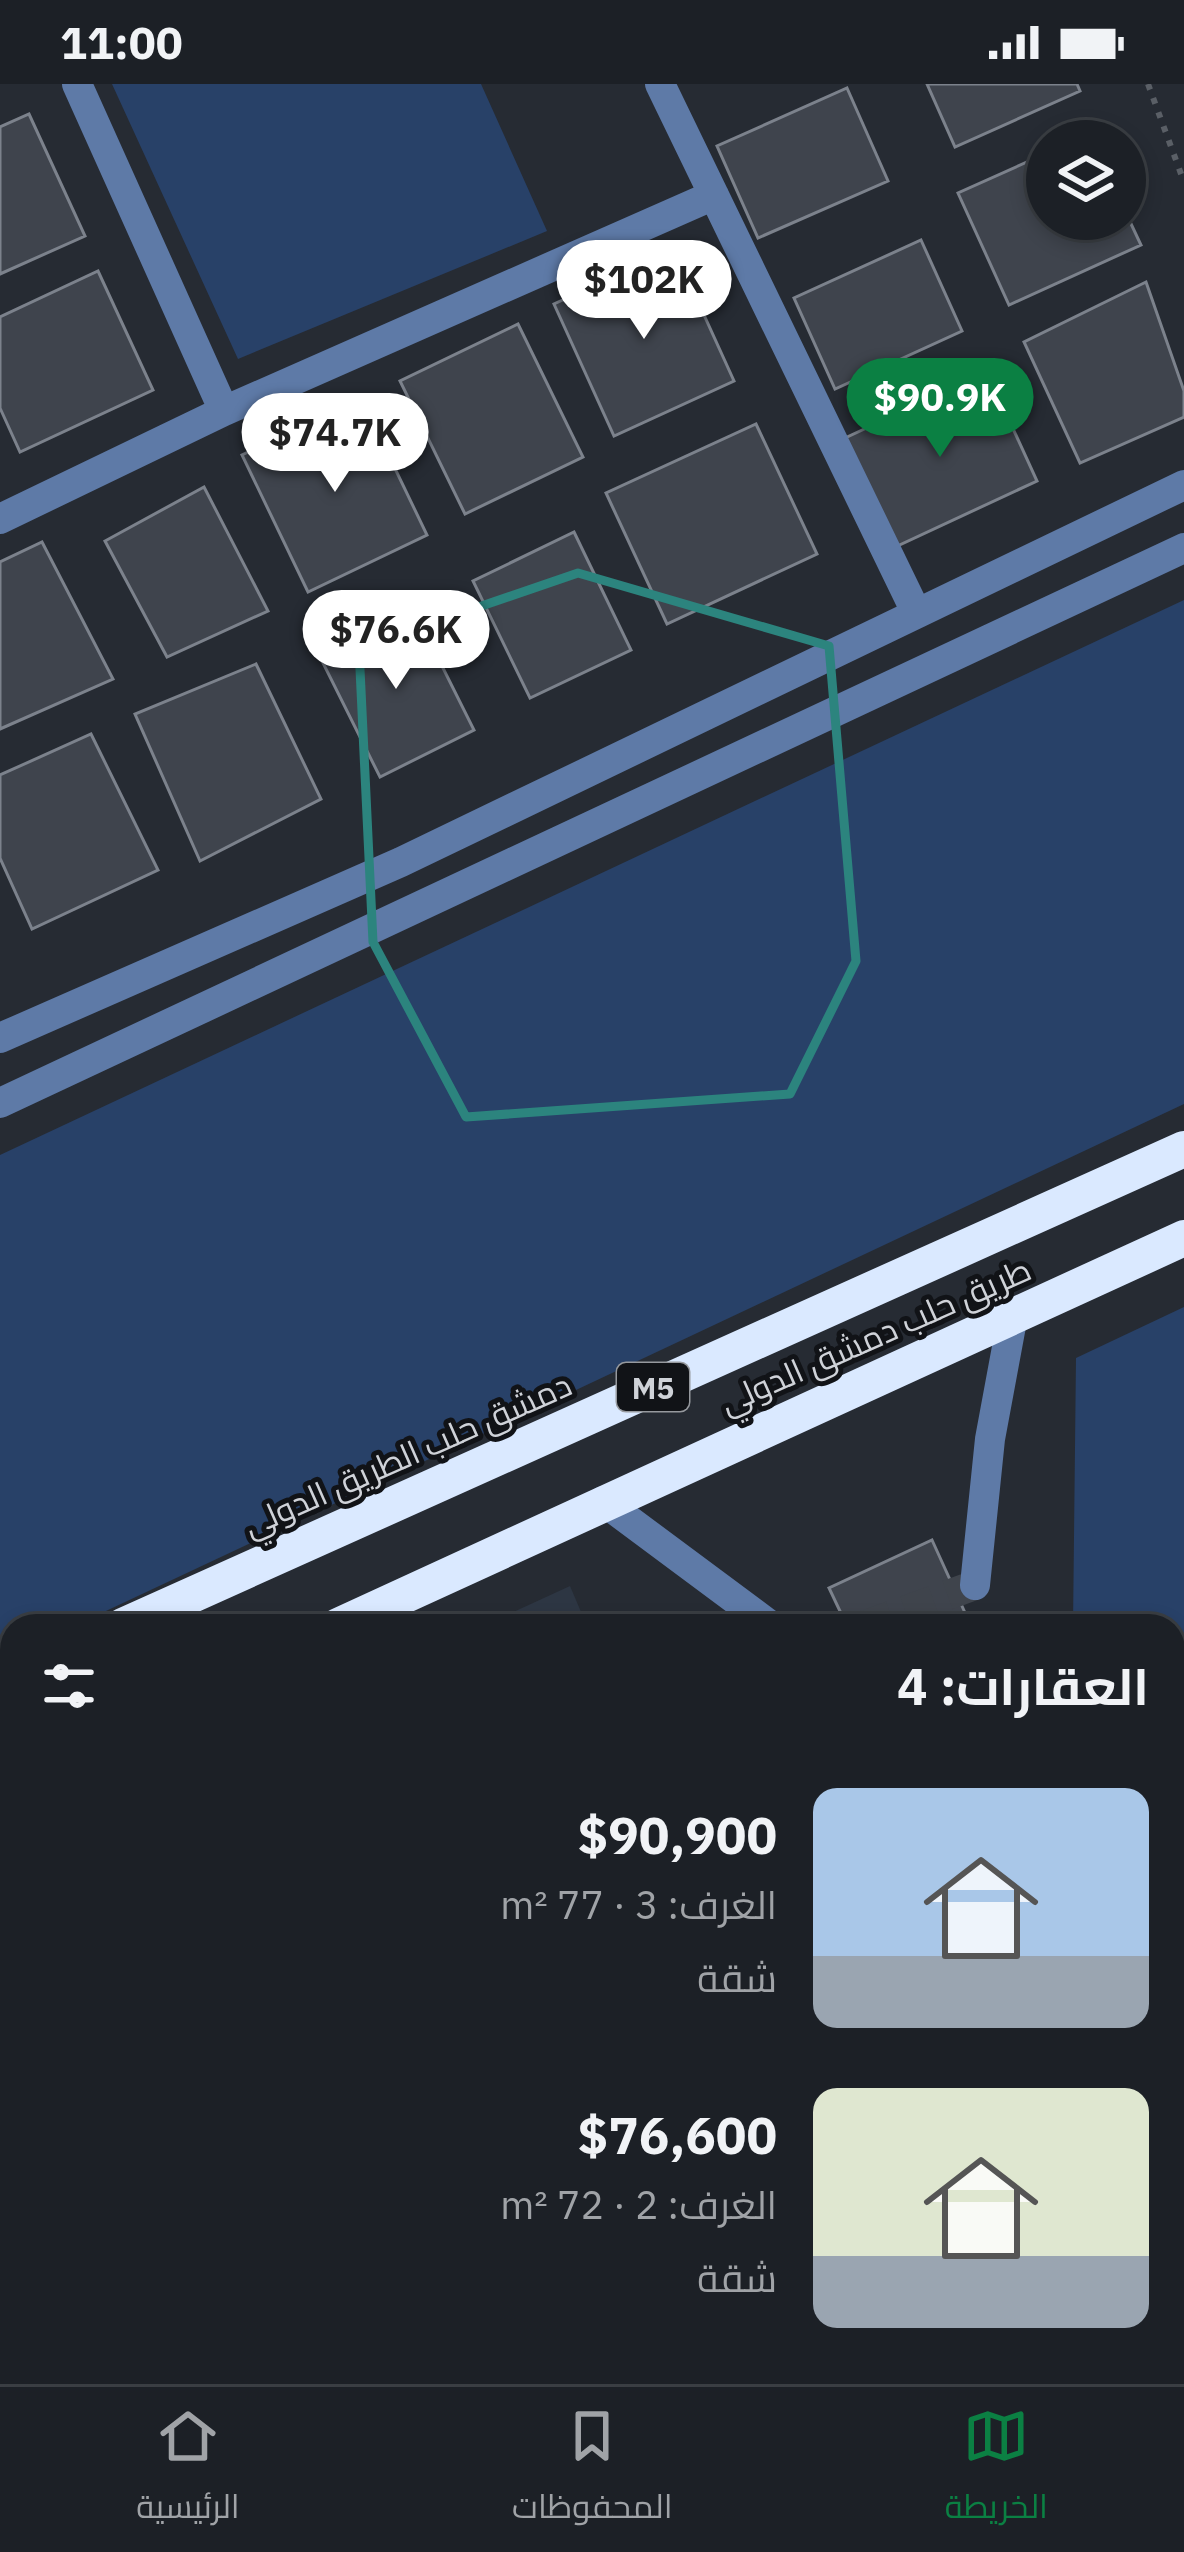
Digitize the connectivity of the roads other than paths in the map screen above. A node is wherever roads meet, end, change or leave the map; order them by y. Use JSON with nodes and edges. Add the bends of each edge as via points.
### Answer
{"nodes":[{"id":1,"x":77,"y":84,"type":"edge"},
{"id":2,"x":660,"y":84,"type":"edge"},
{"id":3,"x":714,"y":195,"type":"junction"},
{"id":4,"x":224,"y":411,"type":"junction"},
{"id":5,"x":1184,"y":485,"type":"edge"},
{"id":6,"x":0,"y":519,"type":"edge"},
{"id":7,"x":1184,"y":548,"type":"edge"},
{"id":8,"x":916,"y":612,"type":"junction"},
{"id":9,"x":0,"y":1038,"type":"edge"},
{"id":10,"x":0,"y":1103,"type":"edge"},
{"id":11,"x":1184,"y":1149,"type":"edge"},
{"id":12,"x":1184,"y":1238,"type":"edge"},
{"id":13,"x":1013,"y":1315,"type":"junction"},
{"id":14,"x":602,"y":1501,"type":"junction"},
{"id":15,"x":975,"y":1585,"type":"dead end"},
{"id":16,"x":150,"y":1614,"type":"edge"},
{"id":17,"x":363,"y":1614,"type":"edge"},
{"id":18,"x":755,"y":1614,"type":"edge"}],
"edges":[{"from":1,"to":4,"type":"street"},
{"from":2,"to":3,"type":"street"},
{"from":3,"to":4,"type":"street"},
{"from":3,"to":8,"type":"street"},
{"from":4,"to":6,"type":"street"},
{"from":5,"to":8,"type":"street"},
{"from":7,"to":10,"type":"street"},
{"from":8,"to":9,"type":"street","via":[[401,862]]},
{"from":11,"to":16,"type":"highway","name":"دمشق حلب الطريق الدولي","number":"M5"},
{"from":12,"to":13,"type":"highway","name":"طريق حلب دمشق الدولي","number":"M5"},
{"from":13,"to":14,"type":"highway","name":"طريق حلب دمشق الدولي","number":"M5"},
{"from":13,"to":15,"type":"street"},
{"from":14,"to":17,"type":"highway","name":"طريق حلب دمشق الدولي","number":"M5"},
{"from":14,"to":18,"type":"street"}]}
